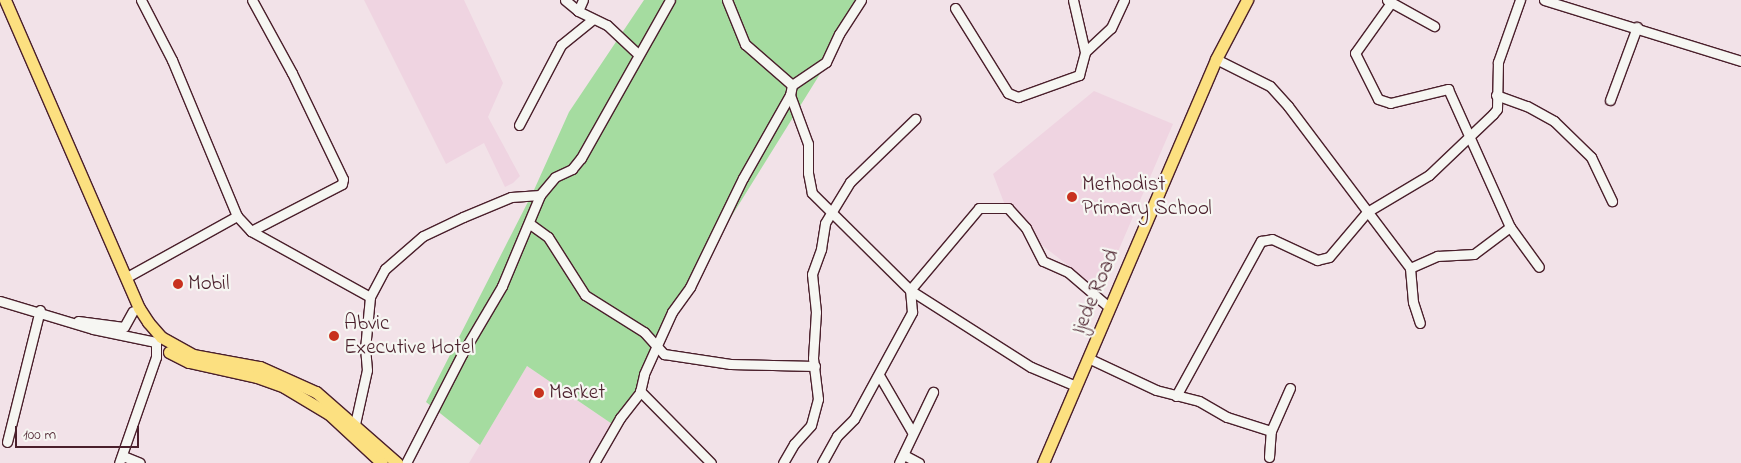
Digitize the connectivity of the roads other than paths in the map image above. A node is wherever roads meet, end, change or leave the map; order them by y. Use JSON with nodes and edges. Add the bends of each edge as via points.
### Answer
{"nodes":[{"id":1,"x":5,"y":0,"type":"edge"},
{"id":2,"x":141,"y":0,"type":"edge"},
{"id":3,"x":252,"y":0,"type":"edge"},
{"id":4,"x":566,"y":0,"type":"edge"},
{"id":5,"x":583,"y":0,"type":"edge"},
{"id":6,"x":670,"y":0,"type":"edge"},
{"id":7,"x":726,"y":0,"type":"edge"},
{"id":8,"x":861,"y":0,"type":"edge"},
{"id":9,"x":1073,"y":0,"type":"edge"},
{"id":10,"x":1124,"y":0,"type":"edge"},
{"id":11,"x":1247,"y":0,"type":"edge"},
{"id":12,"x":1520,"y":0,"type":"edge"},
{"id":13,"x":1544,"y":0,"type":"edge"},
{"id":14,"x":1389,"y":2,"type":"edge"},
{"id":15,"x":0,"y":5,"type":"edge"},
{"id":16,"x":955,"y":8,"type":"dead end"},
{"id":17,"x":578,"y":11,"type":"junction"},
{"id":18,"x":593,"y":19,"type":"junction"},
{"id":19,"x":12,"y":24,"type":"junction"},
{"id":20,"x":1434,"y":26,"type":"dead end"},
{"id":21,"x":1636,"y":27,"type":"junction"},
{"id":22,"x":1085,"y":52,"type":"junction"},
{"id":23,"x":638,"y":54,"type":"junction"},
{"id":24,"x":1216,"y":59,"type":"junction"},
{"id":25,"x":1741,"y":60,"type":"edge"},
{"id":26,"x":791,"y":81,"type":"junction"},
{"id":27,"x":1496,"y":94,"type":"junction"},
{"id":28,"x":790,"y":95,"type":"junction"},
{"id":29,"x":1610,"y":100,"type":"dead end"},
{"id":30,"x":915,"y":119,"type":"dead end"},
{"id":31,"x":519,"y":124,"type":"dead end"},
{"id":32,"x":1469,"y":138,"type":"junction"},
{"id":33,"x":540,"y":195,"type":"junction"},
{"id":34,"x":1612,"y":201,"type":"dead end"},
{"id":35,"x":830,"y":212,"type":"junction"},
{"id":36,"x":1367,"y":212,"type":"junction"},
{"id":37,"x":237,"y":216,"type":"junction"},
{"id":38,"x":530,"y":224,"type":"junction"},
{"id":39,"x":1510,"y":227,"type":"junction"},
{"id":40,"x":251,"y":230,"type":"junction"},
{"id":41,"x":1540,"y":267,"type":"dead end"},
{"id":42,"x":1410,"y":268,"type":"junction"},
{"id":43,"x":127,"y":277,"type":"junction"},
{"id":44,"x":910,"y":290,"type":"junction"},
{"id":45,"x":370,"y":297,"type":"junction"},
{"id":46,"x":0,"y":301,"type":"edge"},
{"id":47,"x":1110,"y":308,"type":"junction"},
{"id":48,"x":40,"y":310,"type":"junction"},
{"id":49,"x":133,"y":311,"type":"junction"},
{"id":50,"x":73,"y":321,"type":"junction"},
{"id":51,"x":1420,"y":323,"type":"dead end"},
{"id":52,"x":156,"y":342,"type":"junction"},
{"id":53,"x":656,"y":345,"type":"junction"},
{"id":54,"x":1088,"y":358,"type":"junction"},
{"id":55,"x":815,"y":366,"type":"junction"},
{"id":56,"x":879,"y":375,"type":"junction"},
{"id":57,"x":1076,"y":386,"type":"junction"},
{"id":58,"x":1290,"y":388,"type":"dead end"},
{"id":59,"x":640,"y":391,"type":"junction"},
{"id":60,"x":933,"y":392,"type":"dead end"},
{"id":61,"x":1176,"y":396,"type":"junction"},
{"id":62,"x":355,"y":424,"type":"junction"},
{"id":63,"x":1271,"y":431,"type":"junction"},
{"id":64,"x":912,"y":432,"type":"junction"},
{"id":65,"x":8,"y":442,"type":"dead end"},
{"id":66,"x":1269,"y":457,"type":"dead end"},
{"id":67,"x":902,"y":459,"type":"edge"},
{"id":68,"x":121,"y":460,"type":"edge"},
{"id":69,"x":140,"y":463,"type":"edge"},
{"id":70,"x":382,"y":463,"type":"edge"},
{"id":71,"x":397,"y":463,"type":"edge"},
{"id":72,"x":406,"y":463,"type":"edge"},
{"id":73,"x":594,"y":463,"type":"edge"},
{"id":74,"x":711,"y":463,"type":"edge"},
{"id":75,"x":783,"y":463,"type":"edge"},
{"id":76,"x":822,"y":463,"type":"edge"},
{"id":77,"x":919,"y":463,"type":"edge"},
{"id":78,"x":1043,"y":463,"type":"edge"}],
"edges":[{"from":1,"to":19,"type":"main road"},
{"from":2,"to":37,"type":"street","via":[[175,67]]},
{"from":3,"to":40,"type":"street","via":[[292,73],[342,178],[337,188]]},
{"from":4,"to":17,"type":"street"},
{"from":5,"to":17,"type":"street"},
{"from":6,"to":23,"type":"street"},
{"from":7,"to":26,"type":"street","via":[[745,44]]},
{"from":8,"to":26,"type":"street","via":[[826,62],[810,76]]},
{"from":9,"to":22,"type":"street"},
{"from":10,"to":22,"type":"street","via":[[1111,28]]},
{"from":11,"to":24,"type":"main road","name":"Ijede Road"},
{"from":12,"to":27,"type":"street","via":[[1498,62]]},
{"from":13,"to":21,"type":"street"},
{"from":14,"to":20,"type":"street"},
{"from":14,"to":32,"type":"street","via":[[1356,53],[1378,99],[1390,103],[1448,89]]},
{"from":15,"to":19,"type":"main road"},
{"from":16,"to":22,"type":"street","via":[[1012,96],[1079,75]]},
{"from":17,"to":18,"type":"street"},
{"from":18,"to":23,"type":"street","via":[[607,25]]},
{"from":18,"to":31,"type":"street","via":[[561,45]]},
{"from":19,"to":43,"type":"main road"},
{"from":19,"to":49,"type":"main road"},
{"from":21,"to":25,"type":"street"},
{"from":21,"to":29,"type":"street"},
{"from":23,"to":33,"type":"street","via":[[581,158],[572,169],[555,177]]},
{"from":24,"to":36,"type":"street","via":[[1259,79],[1278,94]]},
{"from":24,"to":47,"type":"main road","name":"Ijede Road"},
{"from":26,"to":28,"type":"street"},
{"from":27,"to":32,"type":"street","via":[[1497,109]]},
{"from":27,"to":34,"type":"street","via":[[1554,121],[1591,157]]},
{"from":28,"to":35,"type":"street","via":[[808,144],[812,193]]},
{"from":28,"to":53,"type":"street"},
{"from":30,"to":35,"type":"street","via":[[850,182]]},
{"from":32,"to":36,"type":"street","via":[[1422,181]]},
{"from":32,"to":39,"type":"street"},
{"from":33,"to":38,"type":"street"},
{"from":33,"to":45,"type":"street","via":[[511,197],[423,236],[385,269]]},
{"from":35,"to":44,"type":"street"},
{"from":35,"to":55,"type":"street","via":[[812,274],[816,312]]},
{"from":36,"to":42,"type":"street"},
{"from":36,"to":61,"type":"street","via":[[1323,260],[1272,239],[1261,241]]},
{"from":37,"to":40,"type":"street"},
{"from":37,"to":43,"type":"street","via":[[212,226]]},
{"from":38,"to":53,"type":"street","via":[[548,237],[585,295],[644,332]]},
{"from":38,"to":72,"type":"street","via":[[502,286],[462,354]]},
{"from":39,"to":41,"type":"street"},
{"from":39,"to":42,"type":"street","via":[[1474,254],[1437,256]]},
{"from":40,"to":45,"type":"street"},
{"from":42,"to":51,"type":"street","via":[[1413,302]]},
{"from":43,"to":62,"type":"main road","via":[[143,315],[161,337],[176,347],[192,355],[260,367],[288,378],[319,394]]},
{"from":44,"to":47,"type":"street","via":[[972,213],[979,208],[1000,206],[1008,208],[1026,228],[1043,261],[1068,272]]},
{"from":44,"to":56,"type":"street","via":[[912,312]]},
{"from":44,"to":57,"type":"street","via":[[1031,367]]},
{"from":45,"to":62,"type":"street","via":[[365,349],[367,370]]},
{"from":46,"to":48,"type":"street"},
{"from":47,"to":54,"type":"main road","name":"Ijede Road"},
{"from":48,"to":50,"type":"street"},
{"from":48,"to":65,"type":"street"},
{"from":49,"to":50,"type":"street","via":[[124,327]]},
{"from":49,"to":52,"type":"main road"},
{"from":50,"to":52,"type":"street","via":[[93,329]]},
{"from":52,"to":68,"type":"street","via":[[156,357]]},
{"from":52,"to":70,"type":"main road","via":[[189,362],[257,377],[314,403],[340,422]]},
{"from":53,"to":55,"type":"street","via":[[671,357],[730,364]]},
{"from":53,"to":59,"type":"street"},
{"from":54,"to":57,"type":"main road","name":"Ijede Road"},
{"from":54,"to":61,"type":"street"},
{"from":55,"to":75,"type":"street","via":[[819,385],[814,418]]},
{"from":56,"to":64,"type":"street"},
{"from":56,"to":76,"type":"street","via":[[854,419],[837,436]]},
{"from":57,"to":78,"type":"main road","name":"Ijede Road"},
{"from":58,"to":63,"type":"street"},
{"from":59,"to":73,"type":"street"},
{"from":59,"to":74,"type":"street"},
{"from":60,"to":64,"type":"street"},
{"from":61,"to":63,"type":"street","via":[[1200,401],[1227,417]]},
{"from":62,"to":71,"type":"main road"},
{"from":63,"to":66,"type":"street"},
{"from":64,"to":67,"type":"street"},
{"from":67,"to":77,"type":"street"},
{"from":68,"to":69,"type":"street"}]}
